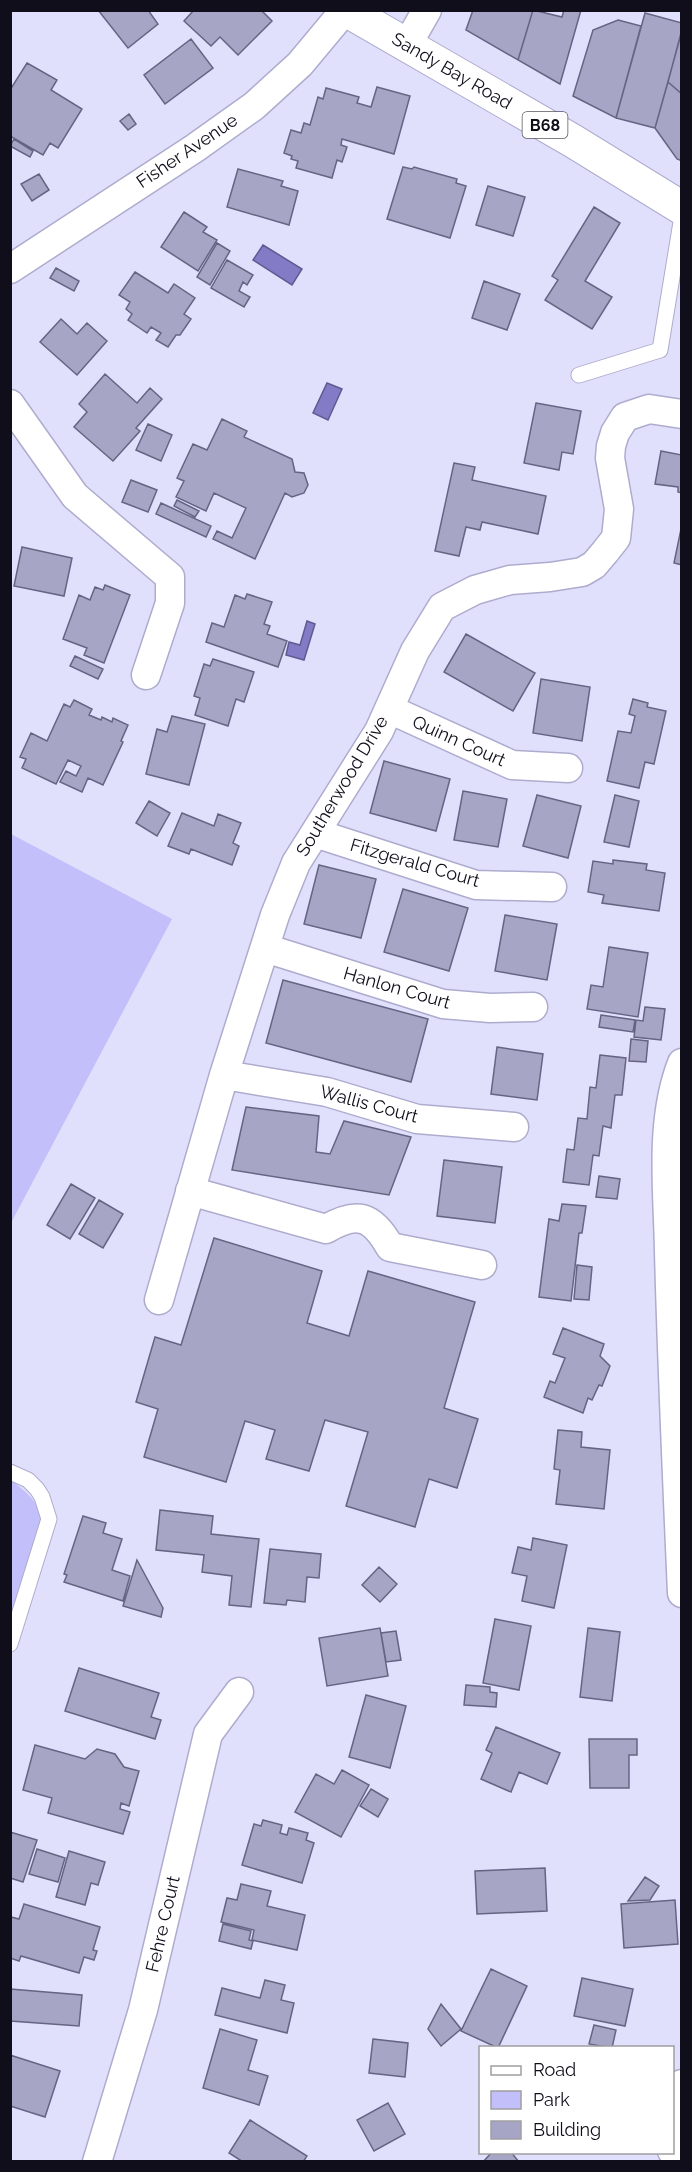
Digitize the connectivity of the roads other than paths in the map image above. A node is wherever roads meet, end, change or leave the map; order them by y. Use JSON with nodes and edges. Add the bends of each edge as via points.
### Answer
{"nodes":[{"id":1,"x":345,"y":10,"type":"edge"},
{"id":2,"x":427,"y":10,"type":"edge"},
{"id":3,"x":407,"y":45,"type":"junction"},
{"id":4,"x":681,"y":208,"type":"edge"},
{"id":5,"x":681,"y":216,"type":"edge"},
{"id":6,"x":10,"y":269,"type":"edge"},
{"id":7,"x":579,"y":375,"type":"dead end"},
{"id":8,"x":10,"y":404,"type":"edge"},
{"id":9,"x":681,"y":414,"type":"edge"},
{"id":10,"x":146,"y":675,"type":"dead end"},
{"id":11,"x":388,"y":709,"type":"junction"},
{"id":12,"x":568,"y":768,"type":"dead end"},
{"id":13,"x":315,"y":833,"type":"junction"},
{"id":14,"x":552,"y":887,"type":"dead end"},
{"id":15,"x":265,"y":948,"type":"junction"},
{"id":16,"x":533,"y":1007,"type":"dead end"},
{"id":17,"x":681,"y":1063,"type":"edge"},
{"id":18,"x":224,"y":1075,"type":"junction"},
{"id":19,"x":514,"y":1127,"type":"dead end"},
{"id":20,"x":674,"y":1134,"type":"edge"},
{"id":21,"x":190,"y":1191,"type":"junction"},
{"id":22,"x":482,"y":1265,"type":"dead end"},
{"id":23,"x":159,"y":1300,"type":"dead end"},
{"id":24,"x":10,"y":1472,"type":"edge"},
{"id":25,"x":681,"y":1593,"type":"edge"},
{"id":26,"x":10,"y":1644,"type":"edge"},
{"id":27,"x":239,"y":1692,"type":"dead end"},
{"id":28,"x":681,"y":2084,"type":"edge"},
{"id":29,"x":674,"y":2098,"type":"edge"},
{"id":30,"x":674,"y":2098,"type":"edge"},
{"id":31,"x":674,"y":2143,"type":"edge"},
{"id":32,"x":97,"y":2162,"type":"edge"}],
"edges":[{"from":1,"to":3,"type":"main road","name":"Sandy Bay Road","number":"B68"},
{"from":1,"to":6,"type":"street","name":"Fisher Avenue","via":[[300,64],[254,106]]},
{"from":2,"to":3,"type":"street"},
{"from":3,"to":4,"type":"main road","name":"Sandy Bay Road","number":"B68"},
{"from":5,"to":7,"type":"lane","via":[[660,350]]},
{"from":8,"to":10,"type":"street","via":[[75,496],[170,577],[170,603]]},
{"from":9,"to":11,"type":"street","name":"Southerwood Drive","via":[[649,409],[625,417],[615,434],[610,458],[619,509],[616,538],[594,565],[572,574],[510,580],[475,590],[442,607],[415,651]]},
{"from":11,"to":12,"type":"street","name":"Quinn Court","via":[[512,765]]},
{"from":11,"to":13,"type":"street","name":"Southerwood Drive","via":[[379,731]]},
{"from":13,"to":14,"type":"street","name":"Fitzgerald Court","via":[[476,885]]},
{"from":13,"to":15,"type":"street","name":"Southerwood Drive","via":[[296,863]]},
{"from":15,"to":16,"type":"street","name":"Hanlon Court","via":[[443,1004]]},
{"from":15,"to":18,"type":"street","name":"Southerwood Drive"},
{"from":17,"to":20,"type":"street","via":[[675,1080]]},
{"from":18,"to":19,"type":"street","name":"Wallis Court","via":[[327,1092],[417,1119]]},
{"from":18,"to":21,"type":"street","name":"Southerwood Drive"},
{"from":20,"to":25,"type":"street","via":[[672,1363]]},
{"from":21,"to":22,"type":"street","via":[[326,1229],[348,1218],[362,1219],[374,1225],[390,1247]]},
{"from":21,"to":23,"type":"street","name":"Southerwood Drive"},
{"from":24,"to":26,"type":"lane","via":[[37,1489],[49,1519]]},
{"from":27,"to":32,"type":"street","name":"Fehre Court","via":[[208,1734],[143,2010]]},
{"from":28,"to":29,"type":"street"},
{"from":30,"to":31,"type":"street"}]}
